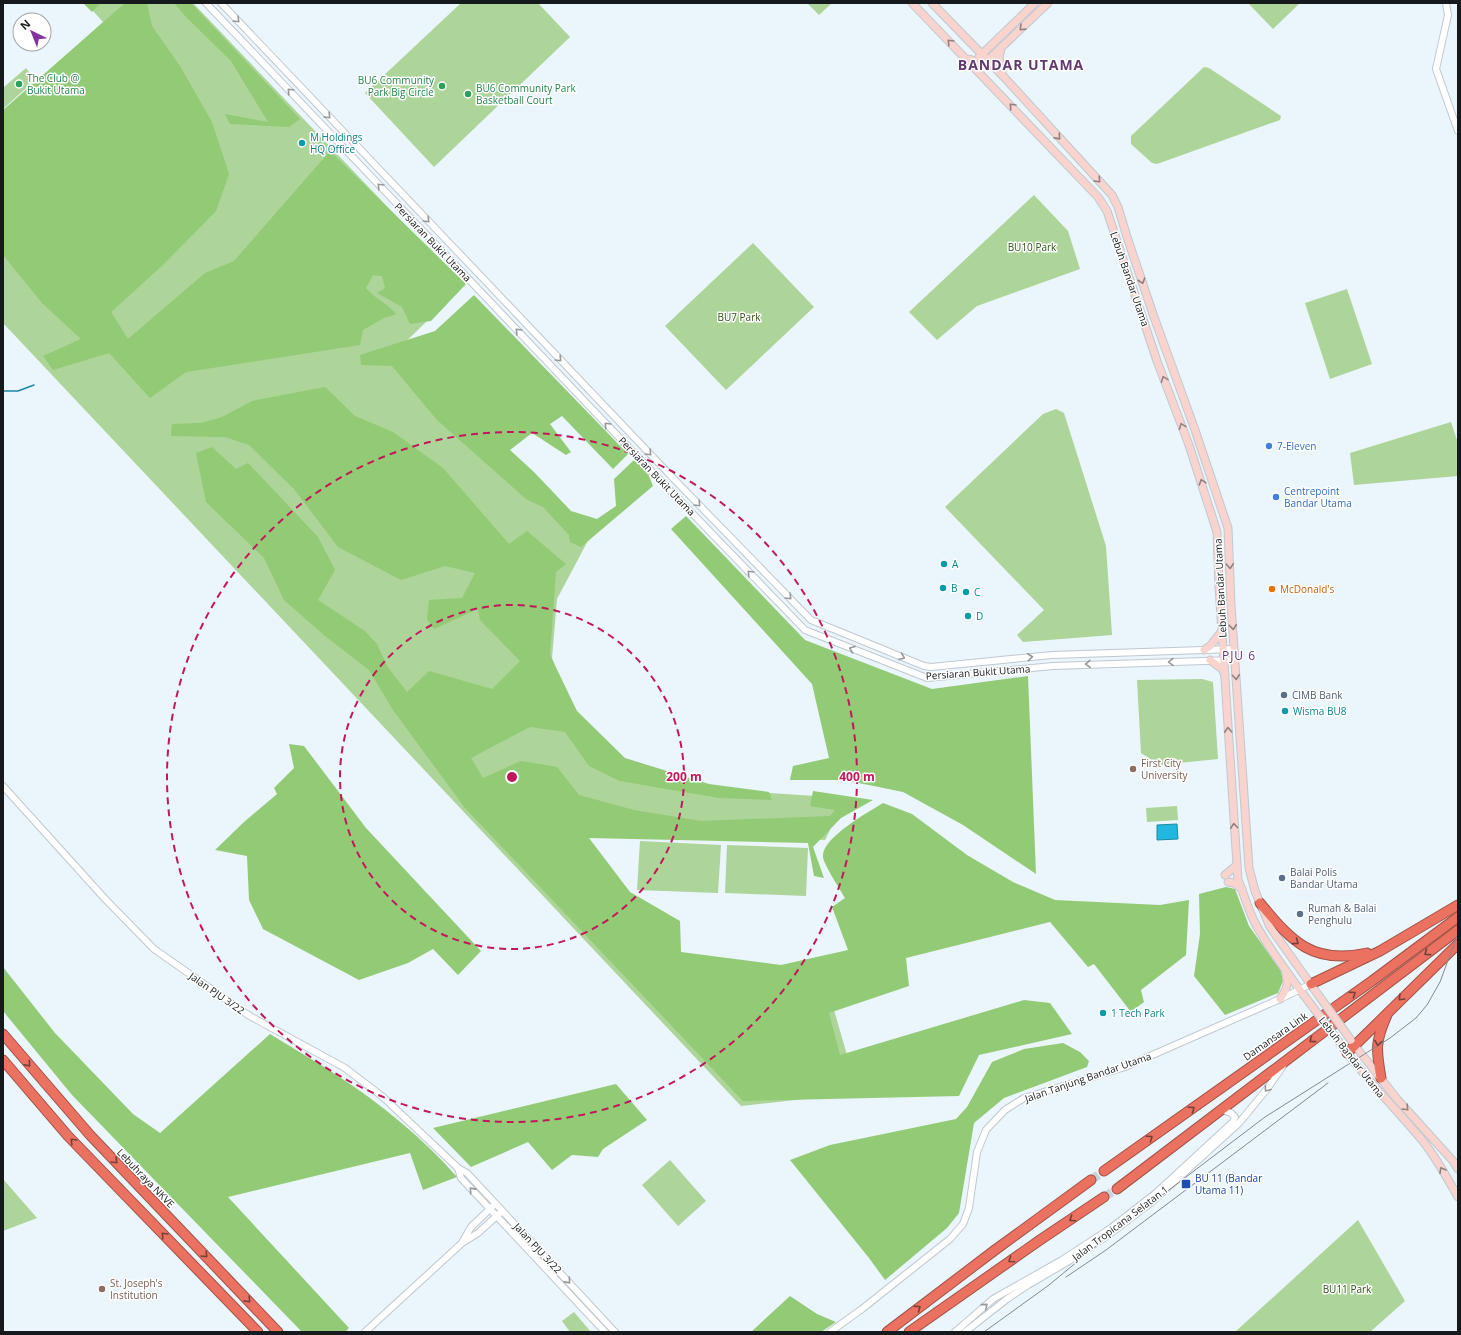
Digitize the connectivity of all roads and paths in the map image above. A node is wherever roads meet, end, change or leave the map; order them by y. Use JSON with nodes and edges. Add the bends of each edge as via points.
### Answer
{"nodes":[{"id":1,"x":206,"y":3,"type":"edge"},
{"id":2,"x":221,"y":3,"type":"edge"},
{"id":3,"x":912,"y":3,"type":"edge"},
{"id":4,"x":932,"y":3,"type":"edge"},
{"id":5,"x":1035,"y":3,"type":"edge"},
{"id":6,"x":1048,"y":3,"type":"edge"},
{"id":7,"x":1446,"y":3,"type":"edge"},
{"id":8,"x":968,"y":41,"type":"junction"},
{"id":9,"x":995,"y":42,"type":"junction"},
{"id":10,"x":1001,"y":48,"type":"junction"},
{"id":11,"x":982,"y":54,"type":"junction"},
{"id":12,"x":964,"y":56,"type":"junction"},
{"id":13,"x":988,"y":60,"type":"junction"},
{"id":14,"x":979,"y":63,"type":"junction"},
{"id":15,"x":1003,"y":76,"type":"junction"},
{"id":16,"x":989,"y":82,"type":"junction"},
{"id":17,"x":1458,"y":131,"type":"edge"},
{"id":18,"x":1222,"y":631,"type":"junction"},
{"id":19,"x":1224,"y":649,"type":"junction"},
{"id":20,"x":1234,"y":649,"type":"junction"},
{"id":21,"x":1204,"y":650,"type":"junction"},
{"id":22,"x":1210,"y":660,"type":"junction"},
{"id":23,"x":1224,"y":660,"type":"junction"},
{"id":24,"x":1235,"y":660,"type":"junction"},
{"id":25,"x":1225,"y":675,"type":"junction"},
{"id":26,"x":3,"y":786,"type":"edge"},
{"id":27,"x":1237,"y":868,"type":"junction"},
{"id":28,"x":1249,"y":874,"type":"junction"},
{"id":29,"x":1238,"y":880,"type":"junction"},
{"id":30,"x":1242,"y":889,"type":"junction"},
{"id":31,"x":1260,"y":903,"type":"junction"},
{"id":32,"x":1458,"y":905,"type":"edge"},
{"id":33,"x":1458,"y":916,"type":"edge"},
{"id":34,"x":1458,"y":930,"type":"edge"},
{"id":35,"x":1458,"y":944,"type":"edge"},
{"id":36,"x":1380,"y":951,"type":"junction"},
{"id":37,"x":1286,"y":969,"type":"junction"},
{"id":38,"x":1311,"y":984,"type":"junction"},
{"id":39,"x":1300,"y":990,"type":"junction"},
{"id":40,"x":1280,"y":999,"type":"junction"},
{"id":41,"x":1390,"y":1010,"type":"junction"},
{"id":42,"x":3,"y":1034,"type":"edge"},
{"id":43,"x":1352,"y":1043,"type":"junction"},
{"id":44,"x":1345,"y":1050,"type":"junction"},
{"id":45,"x":1289,"y":1057,"type":"junction"},
{"id":46,"x":3,"y":1060,"type":"edge"},
{"id":47,"x":1381,"y":1078,"type":"junction"},
{"id":48,"x":1220,"y":1109,"type":"junction"},
{"id":49,"x":458,"y":1168,"type":"junction"},
{"id":50,"x":1458,"y":1170,"type":"edge"},
{"id":51,"x":1104,"y":1171,"type":"tunnel mouth"},
{"id":52,"x":1091,"y":1180,"type":"tunnel mouth"},
{"id":53,"x":1117,"y":1189,"type":"tunnel mouth"},
{"id":54,"x":1104,"y":1197,"type":"tunnel mouth"},
{"id":55,"x":1458,"y":1197,"type":"edge"},
{"id":56,"x":496,"y":1203,"type":"junction"},
{"id":57,"x":490,"y":1209,"type":"junction"},
{"id":58,"x":502,"y":1210,"type":"junction"},
{"id":59,"x":496,"y":1216,"type":"junction"},
{"id":60,"x":462,"y":1243,"type":"junction"},
{"id":61,"x":258,"y":1332,"type":"edge"},
{"id":62,"x":278,"y":1332,"type":"edge"},
{"id":63,"x":366,"y":1332,"type":"edge"},
{"id":64,"x":605,"y":1332,"type":"edge"},
{"id":65,"x":614,"y":1332,"type":"edge"},
{"id":66,"x":830,"y":1332,"type":"edge"},
{"id":67,"x":887,"y":1332,"type":"edge"},
{"id":68,"x":909,"y":1332,"type":"edge"},
{"id":69,"x":955,"y":1332,"type":"edge"},
{"id":70,"x":965,"y":1332,"type":"edge"}],
"edges":[{"from":22,"to":1,"type":"street","name":"Persiaran Bukit Utama","one_way":true,"via":[[1053,666],[928,678],[805,630]]},
{"from":2,"to":21,"type":"street","name":"Persiaran Bukit Utama","one_way":true,"via":[[671,476],[814,622],[930,667],[1052,655]]},
{"from":12,"to":3,"type":"main road","name":"Lebuh Bandar Utama","one_way":true},
{"from":4,"to":8,"type":"main road","name":"Lebuh Bandar Utama"},
{"from":5,"to":9,"type":"main road"},
{"from":6,"to":10,"type":"main road","one_way":true},
{"from":7,"to":17,"type":"street","via":[[1448,15],[1436,69]]},
{"from":8,"to":9,"type":"main road","via":[[982,45]]},
{"from":8,"to":11,"type":"main road","name":"Lebuh Bandar Utama"},
{"from":9,"to":11,"type":"main road"},
{"from":10,"to":13,"type":"main road"},
{"from":10,"to":15,"type":"main road","via":[[999,60]]},
{"from":11,"to":13,"type":"main road","name":"Lebuh Bandar Utama"},
{"from":11,"to":14,"type":"main road"},
{"from":12,"to":14,"type":"main road"},
{"from":12,"to":16,"type":"main road","name":"Lebuh Bandar Utama"},
{"from":13,"to":14,"type":"main road"},
{"from":13,"to":15,"type":"main road","name":"Lebuh Bandar Utama"},
{"from":14,"to":16,"type":"main road"},
{"from":15,"to":20,"type":"main road","name":"Lebuh Bandar Utama","one_way":true,"via":[[1112,195],[1118,207],[1228,528]]},
{"from":18,"to":16,"type":"main road","name":"Lebuh Bandar Utama","one_way":true,"via":[[1217,532],[1190,445],[1157,361],[1107,211],[1098,197]]},
{"from":18,"to":19,"type":"main road","name":"Lebuh Bandar Utama"},
{"from":18,"to":21,"type":"main road"},
{"from":19,"to":20,"type":"street","name":"Persiaran Bukit Utama"},
{"from":19,"to":21,"type":"street","name":"Persiaran Bukit Utama"},
{"from":19,"to":23,"type":"main road","name":"Lebuh Bandar Utama"},
{"from":20,"to":24,"type":"main road","name":"Lebuh Bandar Utama"},
{"from":22,"to":23,"type":"street","name":"Persiaran Bukit Utama"},
{"from":22,"to":25,"type":"main road","via":[[1222,669]]},
{"from":23,"to":24,"type":"street","name":"Persiaran Bukit Utama"},
{"from":23,"to":25,"type":"main road","name":"Lebuh Bandar Utama"},
{"from":24,"to":28,"type":"main road","name":"Lebuh Bandar Utama","one_way":true},
{"from":27,"to":25,"type":"main road","name":"Lebuh Bandar Utama","one_way":true},
{"from":26,"to":49,"type":"street","name":"Jalan PJU 3/22","via":[[154,949],[248,1015],[345,1068],[382,1097]]},
{"from":27,"to":28,"type":"main road"},
{"from":27,"to":29,"type":"main road","name":"Lebuh Bandar Utama"},
{"from":27,"to":30,"type":"main road","via":[[1227,879]]},
{"from":28,"to":29,"type":"main road"},
{"from":28,"to":31,"type":"main road","name":"Lebuh Bandar Utama"},
{"from":29,"to":30,"type":"main road","name":"Lebuh Bandar Utama"},
{"from":30,"to":37,"type":"main road","name":"Lebuh Bandar Utama","via":[[1255,923]]},
{"from":31,"to":36,"type":"highway","one_way":true,"via":[[1286,934],[1311,951],[1347,957]]},
{"from":31,"to":38,"type":"main road","name":"Lebuh Bandar Utama","via":[[1270,927]]},
{"from":32,"to":36,"type":"highway"},
{"from":51,"to":33,"type":"highway","name":"Damansara Link","one_way":true,"via":[[1372,981]]},
{"from":34,"to":45,"type":"highway","one_way":true},
{"from":35,"to":41,"type":"highway","one_way":true},
{"from":36,"to":38,"type":"highway"},
{"from":37,"to":39,"type":"main road","name":"Lebuh Bandar Utama"},
{"from":37,"to":40,"type":"main road","via":[[1287,990]]},
{"from":38,"to":39,"type":"street","name":"Jalan Tanjung Bandar Utama"},
{"from":38,"to":43,"type":"main road","name":"Lebuh Bandar Utama","bridge":true},
{"from":39,"to":40,"type":"street","name":"Jalan Tanjung Bandar Utama"},
{"from":39,"to":44,"type":"main road","name":"Lebuh Bandar Utama","bridge":true},
{"from":40,"to":66,"type":"street","name":"Jalan Tanjung Bandar Utama","via":[[1125,1067],[1024,1098],[1005,1110],[986,1130],[977,1152],[969,1208],[963,1224],[950,1239],[862,1310]]},
{"from":41,"to":43,"type":"highway"},
{"from":41,"to":47,"type":"highway","one_way":true,"via":[[1380,1031],[1376,1054]]},
{"from":42,"to":62,"type":"highway","name":"Lebuhraya NKVE","one_way":true,"via":[[90,1135]]},
{"from":43,"to":44,"type":"highway"},
{"from":43,"to":47,"type":"main road","name":"Lebuh Bandar Utama"},
{"from":55,"to":44,"type":"main road","name":"Lebuh Bandar Utama","one_way":true,"via":[[1429,1149]]},
{"from":45,"to":48,"type":"highway"},
{"from":45,"to":70,"type":"street","name":"Jalan Tropicana Selatan 1","one_way":true,"via":[[1239,1123],[1153,1201],[1069,1262],[1007,1299]]},
{"from":61,"to":46,"type":"highway","one_way":true,"via":[[68,1136]]},
{"from":47,"to":50,"type":"main road","name":"Lebuh Bandar Utama","one_way":true},
{"from":48,"to":53,"type":"highway"},
{"from":69,"to":48,"type":"street","name":"Jalan Tropicana Selatan 1","one_way":true,"via":[[993,1299],[1081,1248],[1156,1193],[1233,1122],[1233,1114]]},
{"from":49,"to":56,"type":"street","name":"Jalan PJU 3/22","via":[[467,1173]]},
{"from":57,"to":49,"type":"street","name":"Jalan PJU 3/22","one_way":true,"via":[[461,1178]]},
{"from":67,"to":52,"type":"highway","one_way":true},
{"from":54,"to":68,"type":"highway","one_way":true},
{"from":56,"to":57,"type":"street"},
{"from":56,"to":58,"type":"street","name":"Jalan PJU 3/22"},
{"from":57,"to":59,"type":"street","name":"Jalan PJU 3/22"},
{"from":57,"to":60,"type":"street","via":[[471,1227]]},
{"from":58,"to":59,"type":"street"},
{"from":58,"to":65,"type":"street","name":"Jalan PJU 3/22","one_way":true},
{"from":59,"to":60,"type":"street","via":[[478,1233]]},
{"from":59,"to":64,"type":"street","name":"Jalan PJU 3/22"},
{"from":60,"to":63,"type":"street"}]}
